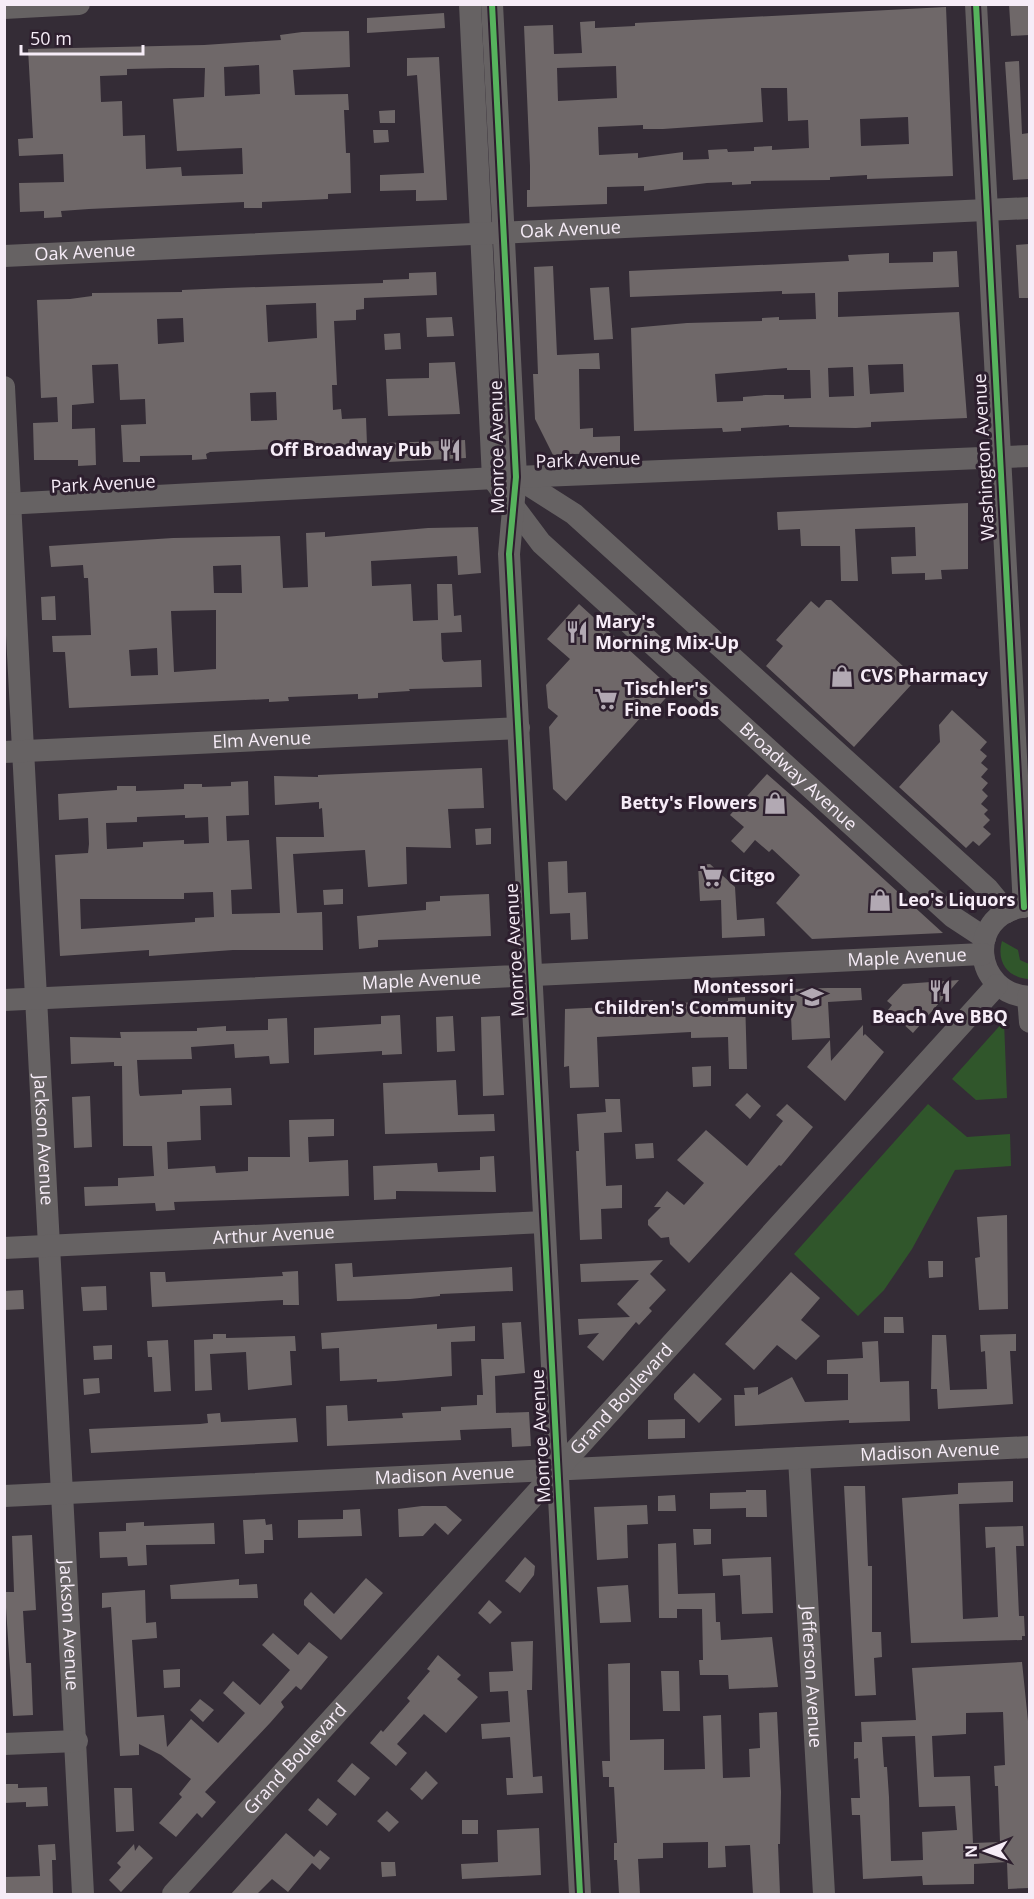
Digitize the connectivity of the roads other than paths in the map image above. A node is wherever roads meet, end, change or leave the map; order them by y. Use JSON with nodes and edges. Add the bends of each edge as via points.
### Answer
{"nodes":[{"id":1,"x":79,"y":4,"type":"edge"},
{"id":2,"x":470,"y":4,"type":"edge"},
{"id":3,"x":492,"y":4,"type":"edge"},
{"id":4,"x":976,"y":4,"type":"edge"},
{"id":5,"x":4,"y":8,"type":"edge"},
{"id":6,"x":1029,"y":208,"type":"edge"},
{"id":7,"x":987,"y":211,"type":"junction"},
{"id":8,"x":504,"y":232,"type":"junction"},
{"id":9,"x":481,"y":233,"type":"junction"},
{"id":10,"x":4,"y":256,"type":"edge"},
{"id":11,"x":4,"y":387,"type":"edge"},
{"id":12,"x":1029,"y":456,"type":"edge"},
{"id":13,"x":1000,"y":458,"type":"junction"},
{"id":14,"x":516,"y":477,"type":"junction"},
{"id":15,"x":493,"y":479,"type":"junction"},
{"id":16,"x":7,"y":504,"type":"edge"},
{"id":17,"x":515,"y":509,"type":"junction"},
{"id":18,"x":519,"y":728,"type":"junction"},
{"id":19,"x":14,"y":752,"type":"edge"},
{"id":20,"x":1020,"y":909,"type":"edge"},
{"id":21,"x":984,"y":946,"type":"junction"},
{"id":22,"x":531,"y":975,"type":"junction"},
{"id":23,"x":997,"y":985,"type":"junction"},
{"id":24,"x":1029,"y":997,"type":"edge"},
{"id":25,"x":38,"y":998,"type":"junction"},
{"id":26,"x":4,"y":1000,"type":"edge"},
{"id":27,"x":1029,"y":1022,"type":"edge"},
{"id":28,"x":544,"y":1222,"type":"junction"},
{"id":29,"x":51,"y":1245,"type":"junction"},
{"id":30,"x":4,"y":1248,"type":"edge"},
{"id":31,"x":1029,"y":1447,"type":"edge"},
{"id":32,"x":799,"y":1458,"type":"junction"},
{"id":33,"x":557,"y":1469,"type":"junction"},
{"id":34,"x":64,"y":1494,"type":"junction"},
{"id":35,"x":4,"y":1496,"type":"edge"},
{"id":36,"x":77,"y":1741,"type":"junction"},
{"id":37,"x":4,"y":1744,"type":"edge"},
{"id":38,"x":83,"y":1894,"type":"edge"},
{"id":39,"x":173,"y":1894,"type":"edge"},
{"id":40,"x":580,"y":1894,"type":"edge"},
{"id":41,"x":824,"y":1894,"type":"edge"}],
"edges":[{"from":1,"to":5,"type":"street"},
{"from":2,"to":9,"type":"street","name":"Monroe Avenue"},
{"from":3,"to":8,"type":"street","name":"Monroe Avenue"},
{"from":4,"to":7,"type":"street","name":"Washington Avenue"},
{"from":6,"to":7,"type":"street","name":"Oak Avenue"},
{"from":7,"to":8,"type":"street","name":"Oak Avenue"},
{"from":7,"to":13,"type":"street","name":"Washington Avenue"},
{"from":8,"to":9,"type":"street","name":"Oak Avenue"},
{"from":8,"to":14,"type":"street","name":"Monroe Avenue"},
{"from":9,"to":10,"type":"street","name":"Oak Avenue"},
{"from":9,"to":15,"type":"street","name":"Monroe Avenue"},
{"from":11,"to":16,"type":"street","name":"Jackson Avenue"},
{"from":12,"to":13,"type":"street","name":"Park Avenue"},
{"from":13,"to":14,"type":"street","name":"Park Avenue"},
{"from":13,"to":20,"type":"street","name":"Washington Avenue"},
{"from":14,"to":15,"type":"street","name":"Park Avenue"},
{"from":14,"to":17,"type":"street","name":"Monroe Avenue"},
{"from":14,"to":20,"type":"street","via":[[574,514],[988,889]]},
{"from":15,"to":16,"type":"street","name":"Park Avenue"},
{"from":15,"to":17,"type":"street","name":"Broadway Avenue"},
{"from":16,"to":19,"type":"street","name":"Jackson Avenue"},
{"from":17,"to":18,"type":"street","name":"Monroe Avenue","via":[[509,554]]},
{"from":17,"to":21,"type":"street","name":"Broadway Avenue","via":[[541,543]]},
{"from":18,"to":19,"type":"street","name":"Elm Avenue"},
{"from":18,"to":22,"type":"street","name":"Monroe Avenue"},
{"from":19,"to":25,"type":"street","name":"Jackson Avenue"},
{"from":20,"to":21,"type":"street","via":[[998,918]]},
{"from":21,"to":22,"type":"street","name":"Maple Avenue"},
{"from":21,"to":23,"type":"street","via":[[990,976]]},
{"from":22,"to":25,"type":"street","name":"Maple Avenue"},
{"from":22,"to":28,"type":"street","name":"Monroe Avenue"},
{"from":23,"to":24,"type":"street"},
{"from":23,"to":33,"type":"street","name":"Grand Boulevard"},
{"from":24,"to":27,"type":"street"},
{"from":25,"to":26,"type":"street","name":"Maple Avenue"},
{"from":25,"to":29,"type":"street","name":"Jackson Avenue"},
{"from":28,"to":29,"type":"street","name":"Arthur Avenue"},
{"from":28,"to":33,"type":"street","name":"Monroe Avenue"},
{"from":29,"to":30,"type":"street","name":"Arthur Avenue"},
{"from":29,"to":34,"type":"street","name":"Jackson Avenue"},
{"from":31,"to":32,"type":"street","name":"Madison Avenue"},
{"from":32,"to":33,"type":"street","name":"Madison Avenue"},
{"from":32,"to":41,"type":"street","name":"Jefferson Avenue"},
{"from":33,"to":34,"type":"street","name":"Madison Avenue"},
{"from":33,"to":39,"type":"street","name":"Grand Boulevard"},
{"from":33,"to":40,"type":"street","name":"Monroe Avenue"},
{"from":34,"to":35,"type":"street","name":"Madison Avenue"},
{"from":34,"to":36,"type":"street","name":"Jackson Avenue"},
{"from":36,"to":37,"type":"street"},
{"from":36,"to":38,"type":"street","name":"Jackson Avenue"}]}
